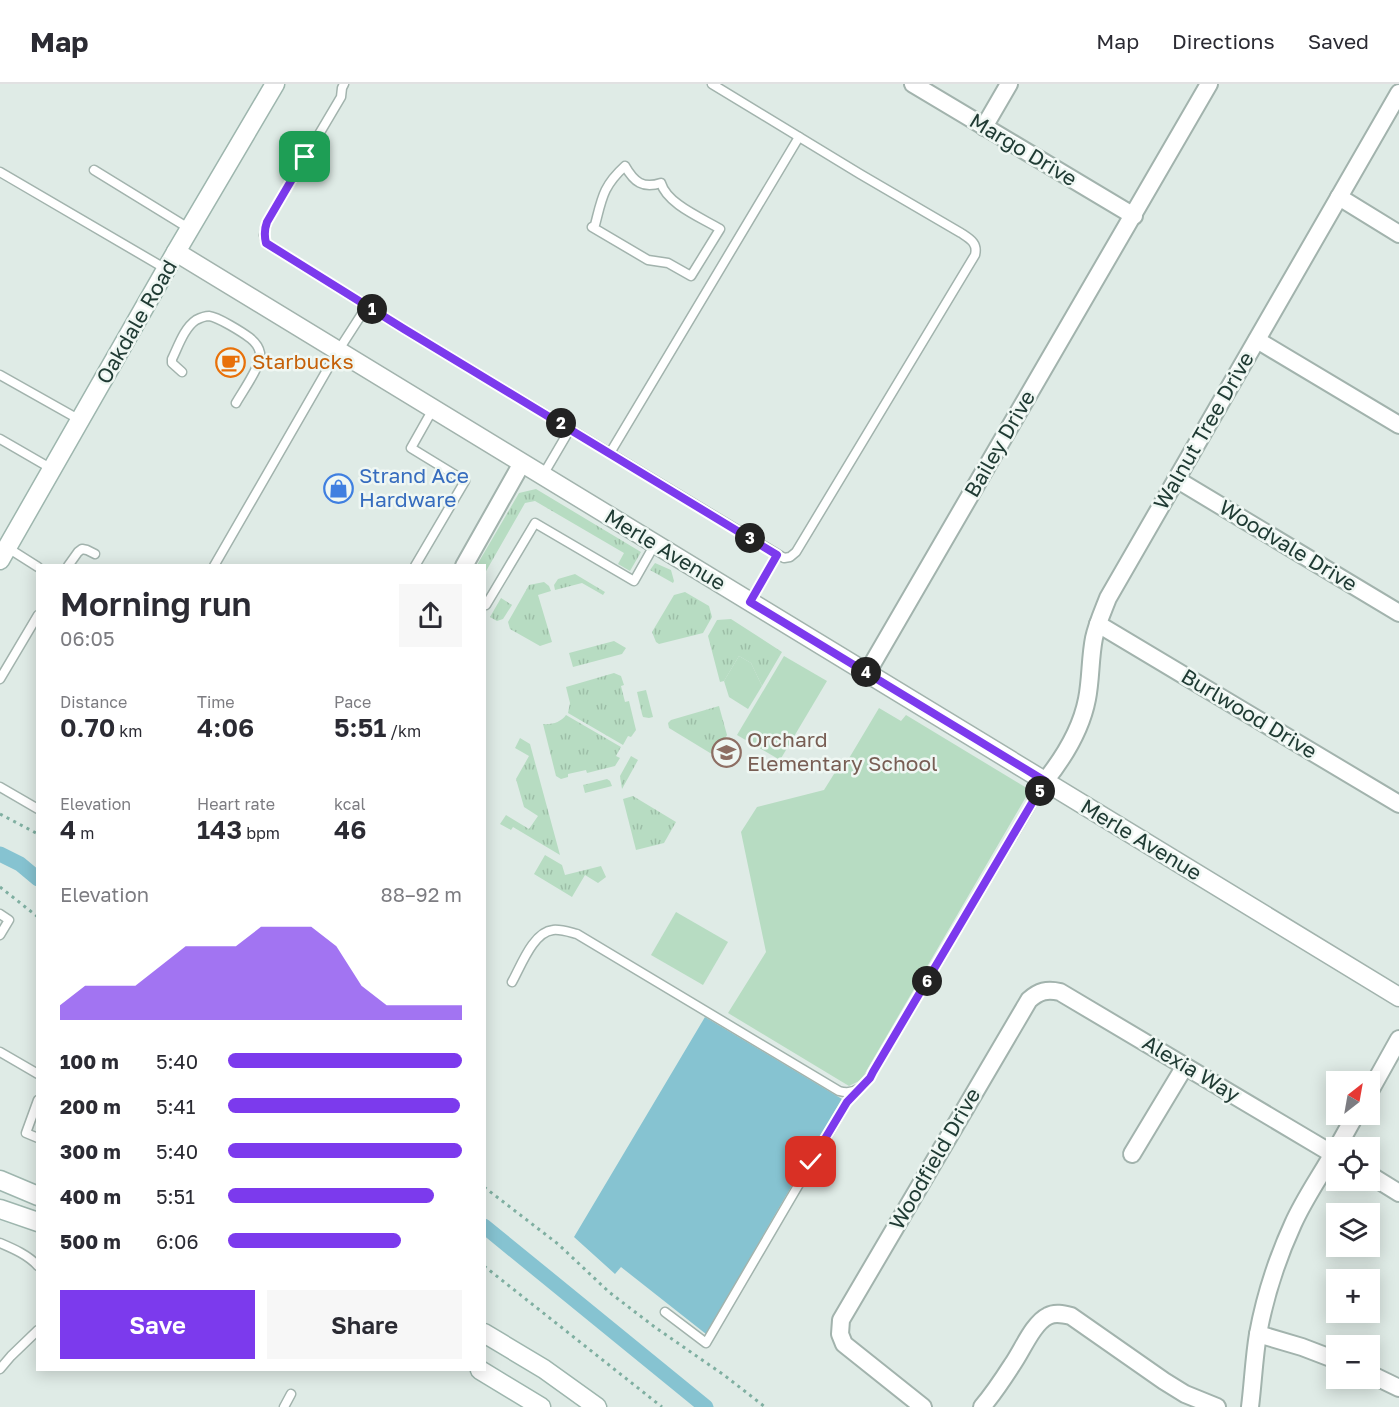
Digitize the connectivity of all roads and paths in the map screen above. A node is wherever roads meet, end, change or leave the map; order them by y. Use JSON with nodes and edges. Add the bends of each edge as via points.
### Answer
{"nodes":[{"id":1,"x":275,"y":84,"type":"edge"},
{"id":2,"x":344,"y":84,"type":"edge"},
{"id":3,"x":712,"y":84,"type":"edge"},
{"id":4,"x":913,"y":84,"type":"edge"},
{"id":5,"x":1009,"y":84,"type":"edge"},
{"id":6,"x":1209,"y":84,"type":"edge"},
{"id":7,"x":1399,"y":93,"type":"edge"},
{"id":8,"x":984,"y":127,"type":"junction"},
{"id":9,"x":799,"y":137,"type":"junction"},
{"id":10,"x":94,"y":170,"type":"dead end"},
{"id":11,"x":0,"y":172,"type":"edge"},
{"id":12,"x":1339,"y":197,"type":"junction"},
{"id":13,"x":1134,"y":216,"type":"junction"},
{"id":14,"x":190,"y":229,"type":"junction"},
{"id":15,"x":1399,"y":234,"type":"edge"},
{"id":16,"x":176,"y":252,"type":"junction"},
{"id":17,"x":166,"y":270,"type":"junction"},
{"id":18,"x":688,"y":275,"type":"joint"},
{"id":19,"x":367,"y":306,"type":"junction"},
{"id":20,"x":1257,"y":340,"type":"junction"},
{"id":21,"x":338,"y":351,"type":"junction"},
{"id":22,"x":183,"y":372,"type":"dead end"},
{"id":23,"x":0,"y":375,"type":"edge"},
{"id":24,"x":236,"y":403,"type":"dead end"},
{"id":25,"x":433,"y":409,"type":"junction"},
{"id":26,"x":80,"y":420,"type":"junction"},
{"id":27,"x":1399,"y":425,"type":"edge"},
{"id":28,"x":570,"y":429,"type":"junction"},
{"id":29,"x":0,"y":439,"type":"edge"},
{"id":30,"x":610,"y":453,"type":"junction"},
{"id":31,"x":522,"y":463,"type":"junction"},
{"id":32,"x":52,"y":470,"type":"junction"},
{"id":33,"x":543,"y":476,"type":"junction"},
{"id":34,"x":1176,"y":479,"type":"junction"},
{"id":35,"x":656,"y":544,"type":"junction"},
{"id":36,"x":2,"y":550,"type":"edge"},
{"id":37,"x":95,"y":554,"type":"dead end"},
{"id":38,"x":777,"y":555,"type":"junction"},
{"id":39,"x":69,"y":564,"type":"edge"},
{"id":40,"x":215,"y":564,"type":"edge"},
{"id":41,"x":416,"y":564,"type":"edge"},
{"id":42,"x":465,"y":564,"type":"edge"},
{"id":43,"x":36,"y":566,"type":"edge"},
{"id":44,"x":750,"y":602,"type":"junction"},
{"id":45,"x":486,"y":604,"type":"edge"},
{"id":46,"x":1399,"y":613,"type":"edge"},
{"id":47,"x":36,"y":618,"type":"edge"},
{"id":48,"x":1098,"y":624,"type":"junction"},
{"id":49,"x":867,"y":673,"type":"junction"},
{"id":50,"x":0,"y":679,"type":"edge"},
{"id":51,"x":1045,"y":781,"type":"junction"},
{"id":52,"x":0,"y":787,"type":"edge"},
{"id":53,"x":1399,"y":804,"type":"edge"},
{"id":54,"x":36,"y":808,"type":"edge"},
{"id":55,"x":0,"y":814,"type":"edge"},
{"id":56,"x":36,"y":833,"type":"edge"},
{"id":57,"x":0,"y":887,"type":"edge"},
{"id":58,"x":0,"y":914,"type":"edge"},
{"id":59,"x":36,"y":915,"type":"edge"},
{"id":60,"x":0,"y":935,"type":"edge"},
{"id":61,"x":512,"y":982,"type":"dead end"},
{"id":62,"x":1043,"y":991,"type":"joint"},
{"id":63,"x":1399,"y":997,"type":"edge"},
{"id":64,"x":1399,"y":1039,"type":"edge"},
{"id":65,"x":2,"y":1056,"type":"edge"},
{"id":66,"x":1185,"y":1066,"type":"junction"},
{"id":67,"x":36,"y":1073,"type":"edge"},
{"id":68,"x":1380,"y":1073,"type":"edge"},
{"id":69,"x":857,"y":1091,"type":"junction"},
{"id":70,"x":36,"y":1106,"type":"edge"},
{"id":71,"x":36,"y":1137,"type":"edge"},
{"id":72,"x":1326,"y":1145,"type":"edge"},
{"id":73,"x":1132,"y":1154,"type":"dead end"},
{"id":74,"x":1326,"y":1167,"type":"edge"},
{"id":75,"x":0,"y":1180,"type":"edge"},
{"id":76,"x":1380,"y":1181,"type":"edge"},
{"id":77,"x":486,"y":1189,"type":"edge"},
{"id":78,"x":1399,"y":1193,"type":"edge"},
{"id":79,"x":36,"y":1195,"type":"edge"},
{"id":80,"x":0,"y":1209,"type":"edge"},
{"id":81,"x":36,"y":1221,"type":"edge"},
{"id":82,"x":0,"y":1243,"type":"edge"},
{"id":83,"x":36,"y":1264,"type":"edge"},
{"id":84,"x":486,"y":1268,"type":"edge"},
{"id":85,"x":665,"y":1312,"type":"dead end"},
{"id":86,"x":36,"y":1332,"type":"edge"},
{"id":87,"x":1258,"y":1334,"type":"junction"},
{"id":88,"x":486,"y":1335,"type":"edge"},
{"id":89,"x":1326,"y":1356,"type":"edge"},
{"id":90,"x":0,"y":1369,"type":"edge"},
{"id":91,"x":482,"y":1371,"type":"edge"},
{"id":92,"x":1380,"y":1379,"type":"edge"},
{"id":93,"x":1399,"y":1388,"type":"edge"},
{"id":94,"x":291,"y":1395,"type":"dead end"},
{"id":95,"x":284,"y":1407,"type":"edge"},
{"id":96,"x":541,"y":1407,"type":"edge"},
{"id":97,"x":597,"y":1407,"type":"edge"},
{"id":98,"x":662,"y":1407,"type":"edge"},
{"id":99,"x":765,"y":1407,"type":"edge"},
{"id":100,"x":923,"y":1407,"type":"edge"},
{"id":101,"x":982,"y":1407,"type":"edge"},
{"id":102,"x":1217,"y":1407,"type":"edge"},
{"id":103,"x":1250,"y":1407,"type":"edge"}],
"edges":[{"from":1,"to":14,"type":"street","name":"Oakdale Road"},
{"from":2,"to":19,"type":"lane","via":[[342,97],[267,222],[264,235],[266,243]]},
{"from":3,"to":9,"type":"lane"},
{"from":4,"to":8,"type":"street","name":"Margo Drive"},
{"from":5,"to":8,"type":"street"},
{"from":6,"to":13,"type":"street","name":"Bailey Drive"},
{"from":7,"to":12,"type":"street","name":"Walnut Tree Drive"},
{"from":8,"to":13,"type":"street","name":"Margo Drive"},
{"from":9,"to":30,"type":"lane"},
{"from":9,"to":38,"type":"lane","via":[[961,233],[975,244],[976,250],[796,552],[784,558]]},
{"from":10,"to":14,"type":"lane"},
{"from":11,"to":17,"type":"lane"},
{"from":12,"to":15,"type":"street"},
{"from":12,"to":20,"type":"street","name":"Walnut Tree Drive"},
{"from":13,"to":49,"type":"street","name":"Bailey Drive"},
{"from":14,"to":16,"type":"street","name":"Oakdale Road"},
{"from":16,"to":17,"type":"street","name":"Oakdale Road"},
{"from":16,"to":21,"type":"street","name":"Merle Avenue"},
{"from":17,"to":26,"type":"street","name":"Oakdale Road"},
{"from":18,"to":18,"type":"lane","via":[[668,263],[648,260],[592,227],[603,194],[625,166],[630,177],[654,186],[661,183],[679,205],[720,229],[691,276]]},
{"from":19,"to":21,"type":"lane"},
{"from":19,"to":28,"type":"lane"},
{"from":20,"to":27,"type":"street"},
{"from":20,"to":34,"type":"street","name":"Walnut Tree Drive"},
{"from":21,"to":25,"type":"street","name":"Merle Avenue"},
{"from":21,"to":40,"type":"lane"},
{"from":22,"to":24,"type":"lane","via":[[172,359],[186,331],[195,320],[217,318],[250,338],[260,354],[257,367]]},
{"from":23,"to":26,"type":"lane"},
{"from":25,"to":31,"type":"street","name":"Merle Avenue"},
{"from":25,"to":41,"type":"lane","via":[[411,448],[465,481]]},
{"from":26,"to":32,"type":"street","name":"Oakdale Road"},
{"from":28,"to":30,"type":"lane"},
{"from":28,"to":33,"type":"lane"},
{"from":29,"to":32,"type":"lane"},
{"from":30,"to":38,"type":"lane"},
{"from":31,"to":33,"type":"street","name":"Merle Avenue"},
{"from":31,"to":42,"type":"street"},
{"from":32,"to":36,"type":"street","name":"Oakdale Road"},
{"from":33,"to":35,"type":"street","name":"Merle Avenue"},
{"from":34,"to":46,"type":"street","name":"Woodvale Drive"},
{"from":34,"to":48,"type":"street","name":"Walnut Tree Drive","via":[[1108,598]]},
{"from":35,"to":44,"type":"street","name":"Merle Avenue"},
{"from":35,"to":45,"type":"lane","via":[[634,581],[535,523]]},
{"from":36,"to":43,"type":"lane"},
{"from":37,"to":39,"type":"lane","via":[[82,549]]},
{"from":38,"to":44,"type":"lane"},
{"from":44,"to":49,"type":"street","name":"Merle Avenue"},
{"from":47,"to":50,"type":"lane"},
{"from":48,"to":51,"type":"street","name":"Walnut Tree Drive","via":[[1080,723],[1071,745]]},
{"from":48,"to":53,"type":"street","name":"Burlwood Drive"},
{"from":49,"to":51,"type":"street","name":"Merle Avenue"},
{"from":51,"to":63,"type":"street","name":"Merle Avenue"},
{"from":51,"to":69,"type":"lane","via":[[870,1078]]},
{"from":52,"to":54,"type":"lane"},
{"from":55,"to":56,"type":"path"},
{"from":57,"to":59,"type":"path"},
{"from":58,"to":60,"type":"lane","via":[[9,920]]},
{"from":61,"to":69,"type":"lane","via":[[544,932],[554,929],[577,934],[839,1091]]},
{"from":62,"to":66,"type":"street","name":"Alexia Way","via":[[1060,992]]},
{"from":62,"to":100,"type":"street","name":"Woodfield Drive","via":[[1029,1000],[841,1320],[844,1344]]},
{"from":64,"to":68,"type":"street"},
{"from":65,"to":67,"type":"lane"},
{"from":66,"to":72,"type":"street","name":"Alexia Way"},
{"from":66,"to":73,"type":"street"},
{"from":69,"to":85,"type":"lane","via":[[706,1343]]},
{"from":70,"to":71,"type":"lane","via":[[26,1133]]},
{"from":74,"to":87,"type":"street","via":[[1293,1224],[1276,1266]]},
{"from":75,"to":79,"type":"street"},
{"from":76,"to":78,"type":"street"},
{"from":77,"to":99,"type":"path","via":[[558,1244],[609,1292]]},
{"from":80,"to":81,"type":"street"},
{"from":82,"to":83,"type":"lane"},
{"from":84,"to":98,"type":"path"},
{"from":86,"to":90,"type":"lane"},
{"from":87,"to":89,"type":"street"},
{"from":87,"to":103,"type":"street"},
{"from":88,"to":97,"type":"street","via":[[544,1369]]},
{"from":91,"to":96,"type":"street"},
{"from":92,"to":93,"type":"street"},
{"from":94,"to":95,"type":"lane"},
{"from":101,"to":102,"type":"street","via":[[1038,1323],[1046,1316],[1062,1313],[1185,1394]]}]}
